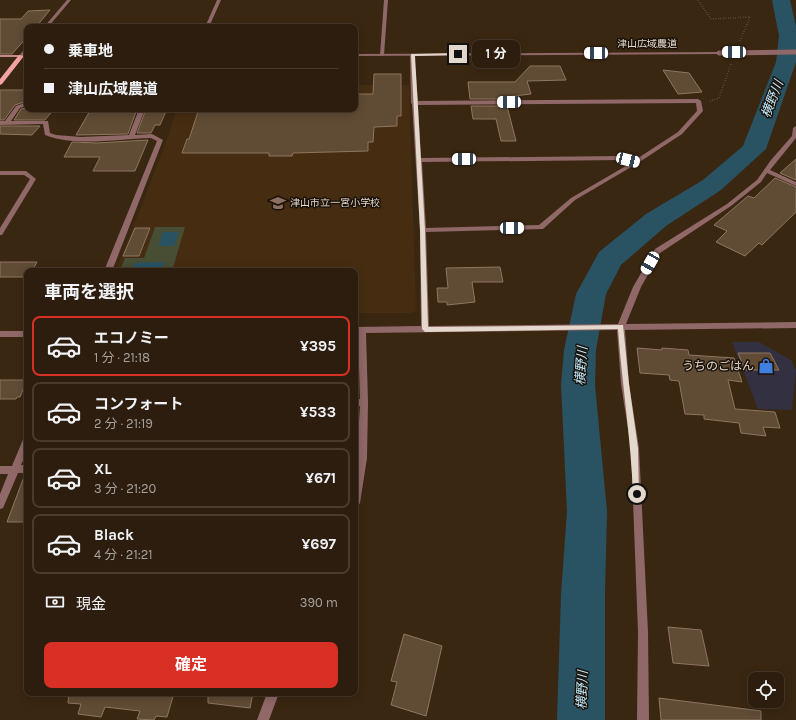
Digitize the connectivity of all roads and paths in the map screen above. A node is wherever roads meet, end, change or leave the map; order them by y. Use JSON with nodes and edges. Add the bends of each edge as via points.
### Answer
{"nodes":[{"id":1,"x":69,"y":0,"type":"edge"},
{"id":2,"x":219,"y":0,"type":"edge"},
{"id":3,"x":386,"y":0,"type":"edge"},
{"id":4,"x":49,"y":24,"type":"edge"},
{"id":5,"x":208,"y":24,"type":"edge"},
{"id":6,"x":796,"y":52,"type":"edge"},
{"id":7,"x":412,"y":54,"type":"junction"},
{"id":8,"x":358,"y":55,"type":"edge"},
{"id":9,"x":382,"y":55,"type":"junction"},
{"id":10,"x":0,"y":56,"type":"edge"},
{"id":11,"x":24,"y":56,"type":"edge"},
{"id":12,"x":0,"y":83,"type":"edge"},
{"id":13,"x":414,"y":103,"type":"junction"},
{"id":14,"x":24,"y":105,"type":"edge"},
{"id":15,"x":141,"y":112,"type":"edge"},
{"id":16,"x":0,"y":123,"type":"edge"},
{"id":17,"x":7,"y":123,"type":"junction"},
{"id":18,"x":796,"y":128,"type":"edge"},
{"id":19,"x":132,"y":136,"type":"junction"},
{"id":20,"x":418,"y":160,"type":"junction"},
{"id":21,"x":636,"y":162,"type":"junction"},
{"id":22,"x":767,"y":171,"type":"junction"},
{"id":23,"x":0,"y":173,"type":"edge"},
{"id":24,"x":796,"y":184,"type":"edge"},
{"id":25,"x":423,"y":230,"type":"junction"},
{"id":26,"x":0,"y":233,"type":"edge"},
{"id":27,"x":109,"y":268,"type":"edge"},
{"id":28,"x":796,"y":325,"type":"edge"},
{"id":29,"x":620,"y":327,"type":"junction"},
{"id":30,"x":425,"y":329,"type":"junction"},
{"id":31,"x":359,"y":330,"type":"edge"},
{"id":32,"x":0,"y":334,"type":"edge"},
{"id":33,"x":24,"y":334,"type":"edge"},
{"id":34,"x":359,"y":402,"type":"edge"},
{"id":35,"x":24,"y":447,"type":"edge"},
{"id":36,"x":15,"y":469,"type":"junction"},
{"id":37,"x":24,"y":469,"type":"edge"},
{"id":38,"x":0,"y":470,"type":"edge"},
{"id":39,"x":358,"y":484,"type":"edge"},
{"id":40,"x":0,"y":505,"type":"edge"},
{"id":41,"x":272,"y":696,"type":"edge"},
{"id":42,"x":263,"y":720,"type":"edge"},
{"id":43,"x":643,"y":720,"type":"edge"}],
"edges":[{"from":1,"to":4,"type":"street"},
{"from":2,"to":5,"type":"street"},
{"from":3,"to":9,"type":"street"},
{"from":6,"to":7,"type":"street","name":"津山広域農道","bridge":true},
{"from":7,"to":9,"type":"street","name":"津山広域農道"},
{"from":7,"to":13,"type":"street"},
{"from":8,"to":9,"type":"street","name":"津山広域農道"},
{"from":10,"to":11,"type":"main road"},
{"from":11,"to":12,"type":"main road"},
{"from":13,"to":20,"type":"street"},
{"from":13,"to":21,"type":"street","via":[[698,101],[700,110],[680,133]]},
{"from":14,"to":17,"type":"street","via":[[18,107]]},
{"from":15,"to":19,"type":"street"},
{"from":16,"to":17,"type":"street"},
{"from":17,"to":19,"type":"street","via":[[46,122],[47,134],[52,137]]},
{"from":18,"to":22,"type":"street","via":[[795,136]]},
{"from":19,"to":27,"type":"street","via":[[152,136],[160,140]]},
{"from":20,"to":21,"type":"street","via":[[620,158]]},
{"from":20,"to":25,"type":"street"},
{"from":21,"to":25,"type":"street","via":[[573,199],[542,227]]},
{"from":22,"to":24,"type":"street"},
{"from":22,"to":29,"type":"street","via":[[759,181],[729,205],[657,251],[636,287]]},
{"from":23,"to":26,"type":"street","via":[[26,173],[33,179]]},
{"from":25,"to":30,"type":"street"},
{"from":28,"to":29,"type":"street"},
{"from":29,"to":30,"type":"street"},
{"from":29,"to":43,"type":"street","via":[[625,384],[635,448],[644,632]]},
{"from":30,"to":31,"type":"street"},
{"from":31,"to":34,"type":"street"},
{"from":32,"to":33,"type":"street"},
{"from":34,"to":39,"type":"street","via":[[362,458]]},
{"from":35,"to":36,"type":"street"},
{"from":36,"to":37,"type":"street"},
{"from":36,"to":38,"type":"street"},
{"from":36,"to":40,"type":"street"},
{"from":41,"to":42,"type":"street"}]}
